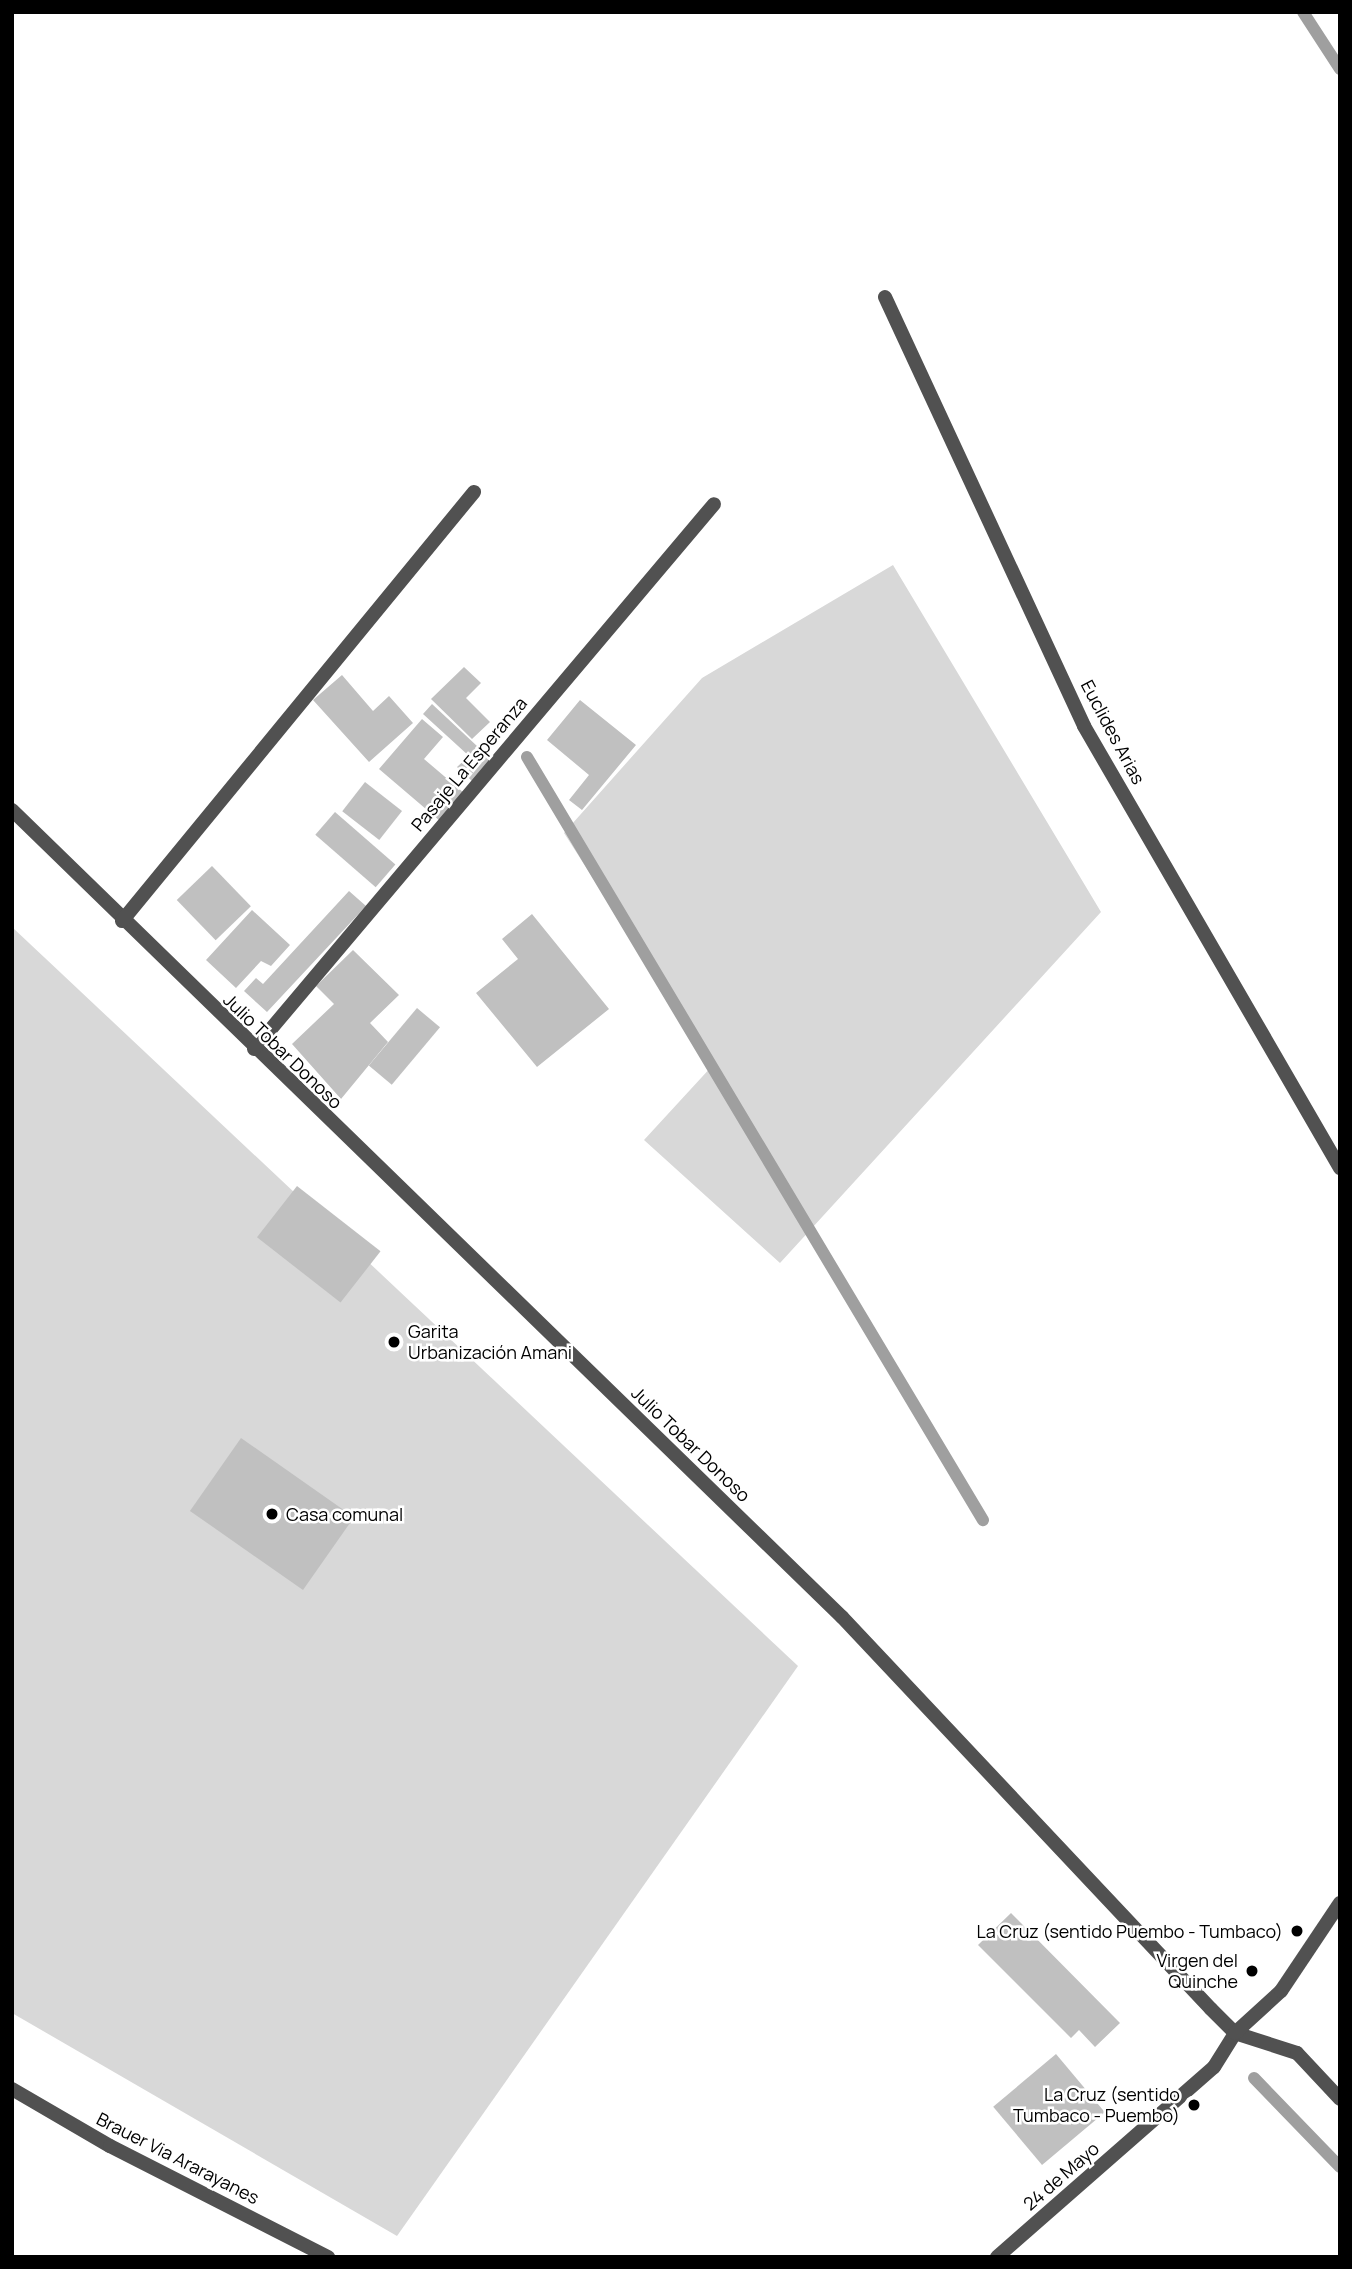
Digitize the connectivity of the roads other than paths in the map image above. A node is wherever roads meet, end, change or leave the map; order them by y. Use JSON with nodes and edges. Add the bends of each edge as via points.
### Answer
{"nodes":[{"id":1,"x":885,"y":297,"type":"dead end"},
{"id":2,"x":474,"y":492,"type":"dead end"},
{"id":3,"x":714,"y":505,"type":"dead end"},
{"id":4,"x":12,"y":810,"type":"edge"},
{"id":5,"x":122,"y":921,"type":"junction"},
{"id":6,"x":254,"y":1049,"type":"junction"},
{"id":7,"x":1340,"y":1168,"type":"edge"},
{"id":8,"x":1340,"y":1903,"type":"edge"},
{"id":9,"x":1235,"y":2033,"type":"junction"},
{"id":10,"x":12,"y":2089,"type":"edge"},
{"id":11,"x":1340,"y":2099,"type":"edge"},
{"id":12,"x":328,"y":2257,"type":"edge"},
{"id":13,"x":998,"y":2257,"type":"edge"}],
"edges":[{"from":1,"to":7,"type":"street","name":"Euclides Arias","via":[[1084,726]]},
{"from":2,"to":5,"type":"street"},
{"from":3,"to":6,"type":"street","name":"Pasaje La Esperanza"},
{"from":4,"to":5,"type":"street","name":"Julio Tobar Donoso"},
{"from":5,"to":6,"type":"street","name":"Julio Tobar Donoso"},
{"from":6,"to":9,"type":"street","name":"Julio Tobar Donoso","via":[[842,1617]]},
{"from":8,"to":9,"type":"street","name":"24 de Mayo","via":[[1281,1991]]},
{"from":9,"to":11,"type":"street","name":"Julio Tobar Donoso","via":[[1297,2053]]},
{"from":9,"to":13,"type":"street","name":"24 de Mayo","via":[[1214,2067]]},
{"from":10,"to":12,"type":"street","name":"Brauer Via Ararayanes","via":[[110,2146]]}]}
